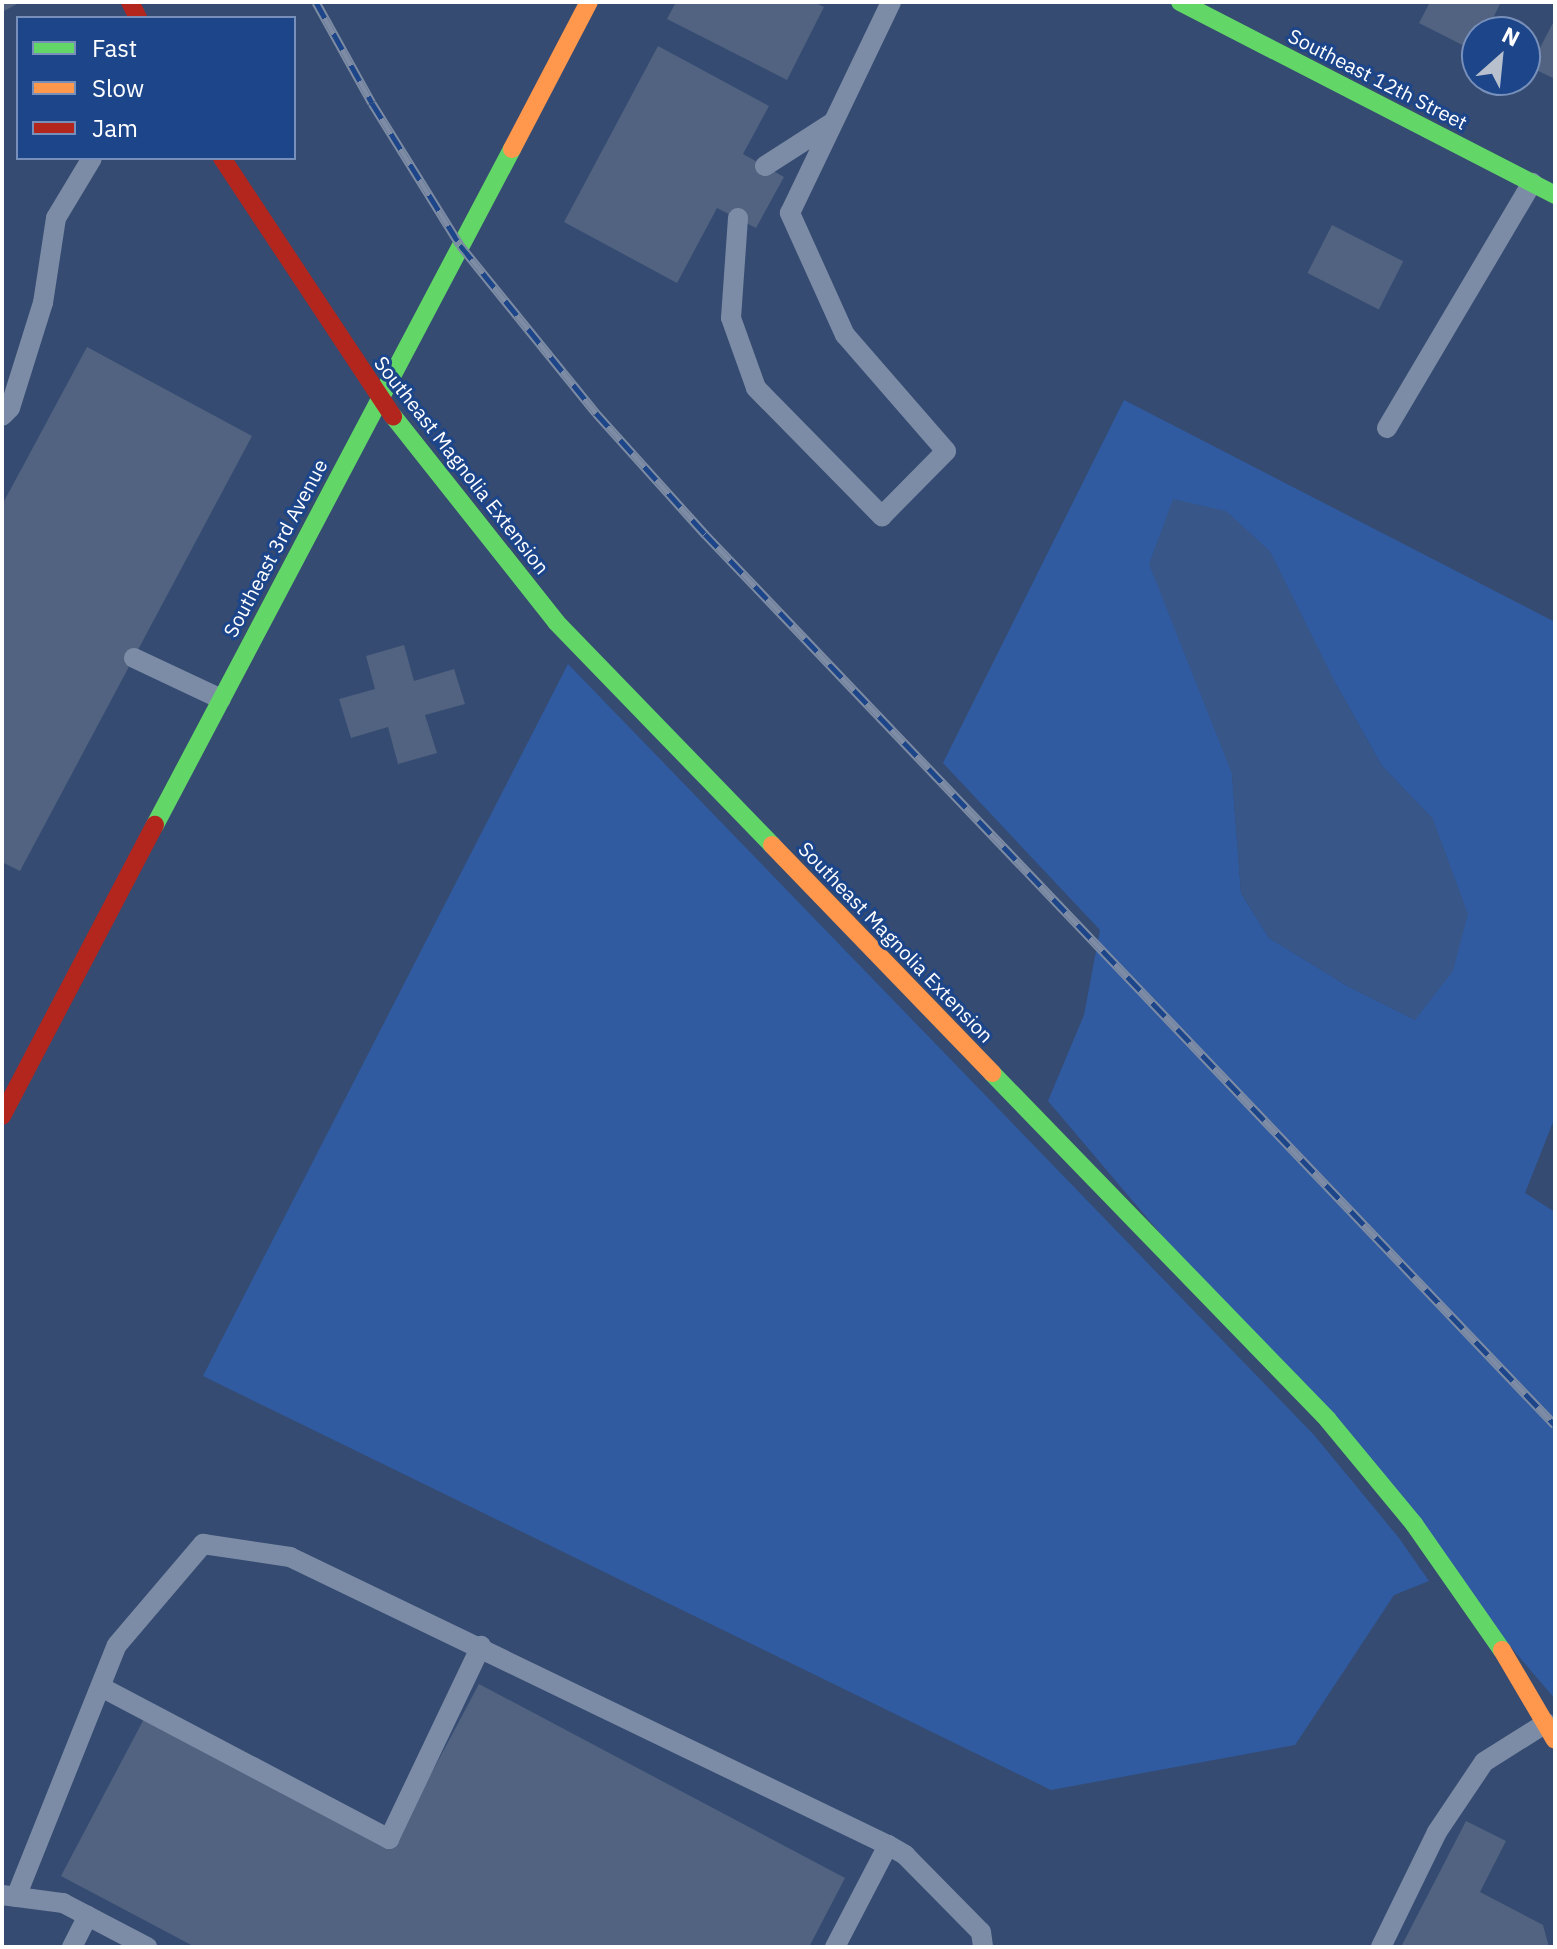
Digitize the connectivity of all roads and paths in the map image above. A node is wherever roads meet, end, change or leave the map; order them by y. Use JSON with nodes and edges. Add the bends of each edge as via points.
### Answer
{"nodes":[{"id":1,"x":589,"y":2,"type":"edge"},
{"id":2,"x":891,"y":2,"type":"edge"},
{"id":3,"x":1180,"y":2,"type":"edge"},
{"id":4,"x":833,"y":122,"type":"junction"},
{"id":5,"x":91,"y":160,"type":"edge"},
{"id":6,"x":223,"y":160,"type":"edge"},
{"id":7,"x":765,"y":166,"type":"dead end"},
{"id":8,"x":1532,"y":183,"type":"junction"},
{"id":9,"x":1555,"y":195,"type":"edge"},
{"id":10,"x":738,"y":218,"type":"dead end"},
{"id":11,"x":379,"y":398,"type":"junction"},
{"id":12,"x":2,"y":416,"type":"edge"},
{"id":13,"x":1387,"y":428,"type":"dead end"},
{"id":14,"x":134,"y":658,"type":"dead end"},
{"id":15,"x":221,"y":699,"type":"junction"},
{"id":16,"x":8,"y":1089,"type":"edge"},
{"id":17,"x":2,"y":1116,"type":"edge"},
{"id":18,"x":481,"y":1646,"type":"junction"},
{"id":19,"x":101,"y":1687,"type":"junction"},
{"id":20,"x":1550,"y":1732,"type":"edge"},
{"id":21,"x":888,"y":1845,"type":"junction"},
{"id":22,"x":9,"y":1896,"type":"edge"},
{"id":23,"x":88,"y":1916,"type":"junction"},
{"id":24,"x":72,"y":1947,"type":"edge"},
{"id":25,"x":147,"y":1947,"type":"edge"},
{"id":26,"x":835,"y":1947,"type":"edge"},
{"id":27,"x":983,"y":1947,"type":"edge"},
{"id":28,"x":1381,"y":1947,"type":"edge"}],
"edges":[{"from":1,"to":11,"type":"main road","name":"Southeast 3rd Avenue"},
{"from":2,"to":4,"type":"lane"},
{"from":3,"to":8,"type":"main road","name":"Southeast 12th Street"},
{"from":4,"to":7,"type":"lane"},
{"from":4,"to":10,"type":"lane","via":[[790,213],[845,335],[946,451],[882,516],[756,388],[731,318]]},
{"from":5,"to":12,"type":"lane","via":[[56,218],[43,303],[10,408]]},
{"from":6,"to":11,"type":"main road","name":"Southeast Magnolia Extension"},
{"from":8,"to":9,"type":"main road","name":"Southeast 12th Street"},
{"from":8,"to":13,"type":"lane"},
{"from":11,"to":15,"type":"main road","name":"Southeast 3rd Avenue"},
{"from":11,"to":20,"type":"main road","name":"Southeast Magnolia Extension","via":[[556,622],[1328,1420],[1414,1524],[1520,1676]]},
{"from":14,"to":15,"type":"lane"},
{"from":15,"to":16,"type":"main road","name":"Southeast 3rd Avenue"},
{"from":16,"to":17,"type":"main road","name":"Southeast 3rd Avenue"},
{"from":18,"to":19,"type":"lane","via":[[290,1557],[203,1544],[117,1645]]},
{"from":18,"to":19,"type":"lane","via":[[389,1839]]},
{"from":18,"to":21,"type":"lane"},
{"from":19,"to":22,"type":"lane"},
{"from":20,"to":28,"type":"lane","via":[[1484,1762],[1437,1832]]},
{"from":21,"to":26,"type":"lane"},
{"from":21,"to":27,"type":"lane","via":[[905,1855],[981,1932]]},
{"from":22,"to":23,"type":"lane","via":[[63,1903]]},
{"from":23,"to":24,"type":"lane"},
{"from":23,"to":25,"type":"lane"}]}
